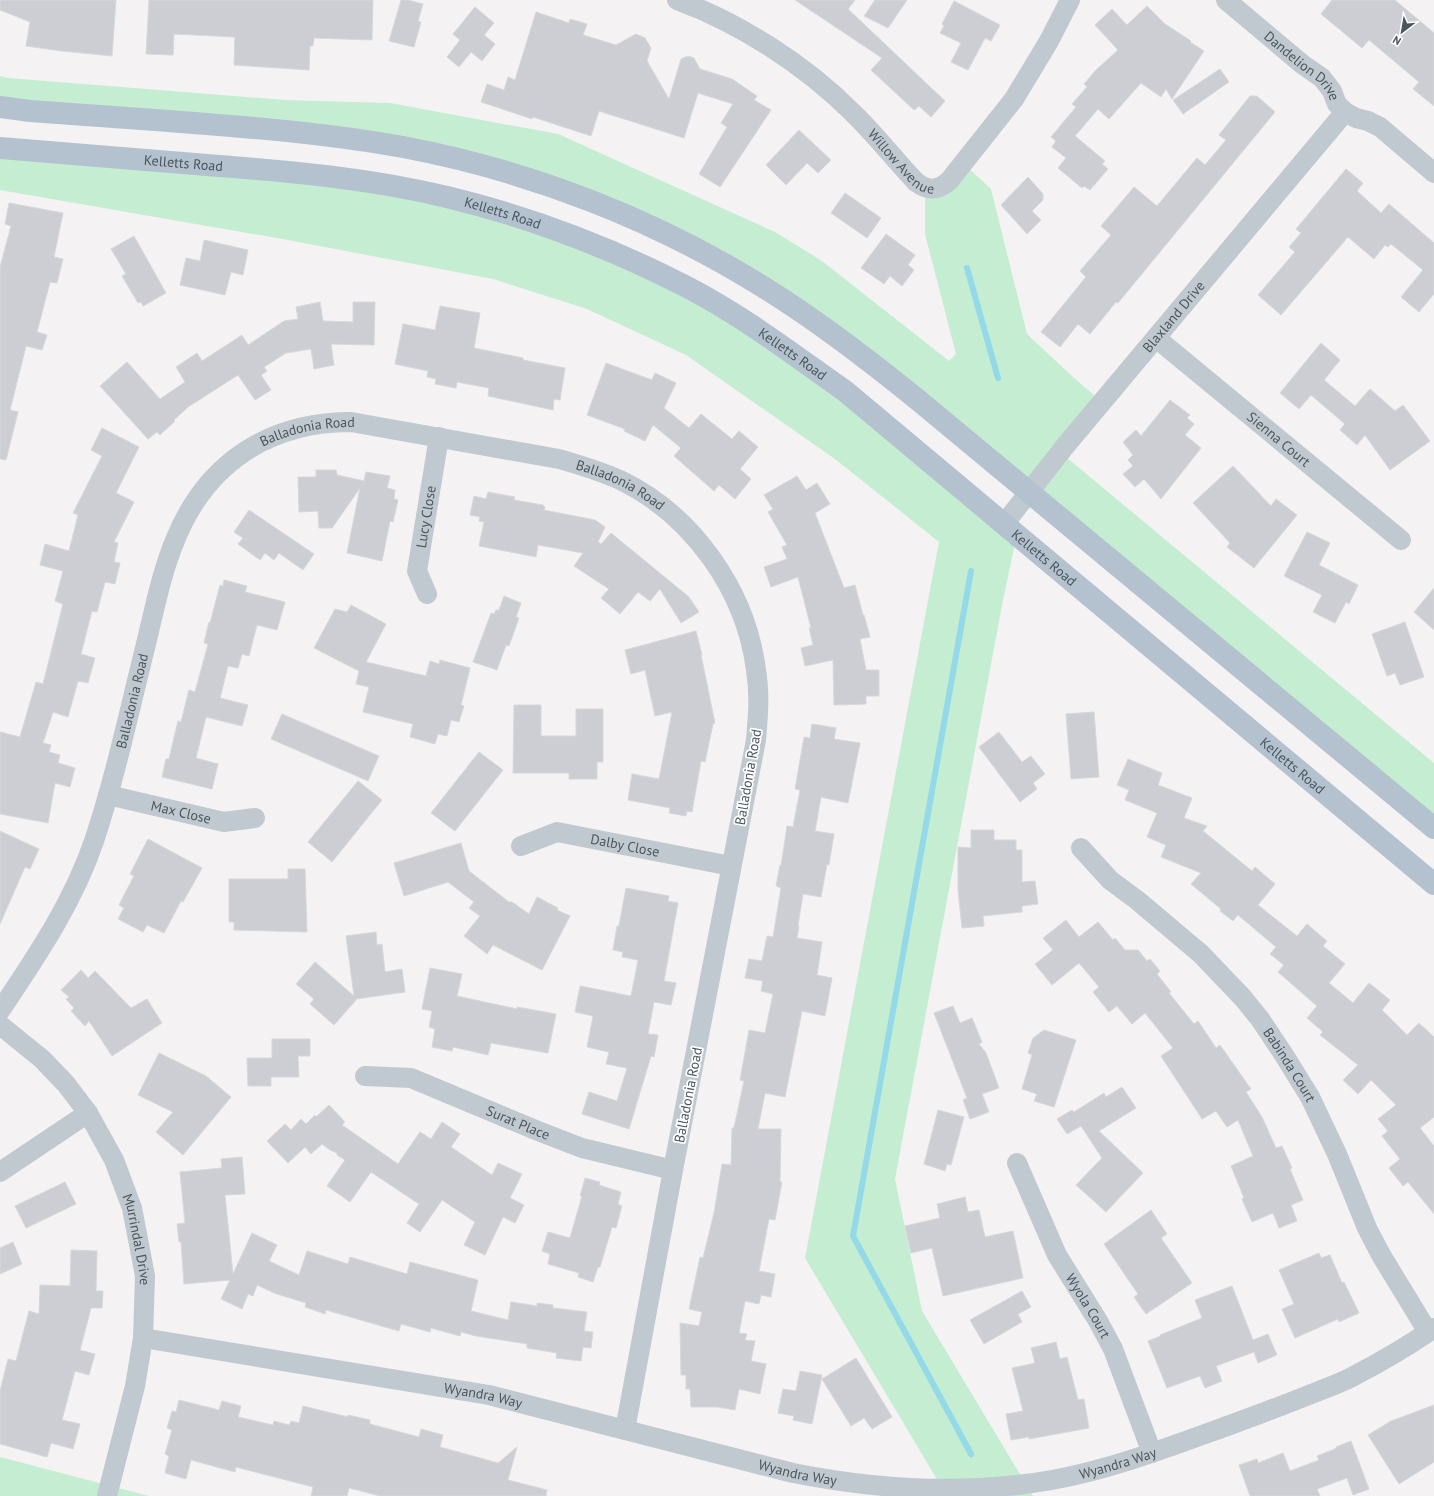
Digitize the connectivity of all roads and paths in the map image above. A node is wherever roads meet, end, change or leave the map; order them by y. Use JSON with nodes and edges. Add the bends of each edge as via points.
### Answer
{"nodes":[{"id":1,"x":677,"y":0,"type":"edge"},
{"id":2,"x":1070,"y":0,"type":"edge"},
{"id":3,"x":1226,"y":0,"type":"edge"},
{"id":4,"x":0,"y":107,"type":"edge"},
{"id":5,"x":1345,"y":112,"type":"junction"},
{"id":6,"x":0,"y":148,"type":"edge"},
{"id":7,"x":1434,"y":173,"type":"edge"},
{"id":8,"x":1156,"y":338,"type":"junction"},
{"id":9,"x":439,"y":437,"type":"junction"},
{"id":10,"x":1029,"y":492,"type":"junction"},
{"id":11,"x":1004,"y":524,"type":"junction"},
{"id":12,"x":1400,"y":540,"type":"dead end"},
{"id":13,"x":427,"y":594,"type":"dead end"},
{"id":14,"x":108,"y":795,"type":"junction"},
{"id":15,"x":255,"y":818,"type":"dead end"},
{"id":16,"x":1434,"y":828,"type":"edge"},
{"id":17,"x":521,"y":846,"type":"dead end"},
{"id":18,"x":1081,"y":848,"type":"dead end"},
{"id":19,"x":732,"y":866,"type":"junction"},
{"id":20,"x":1434,"y":884,"type":"edge"},
{"id":21,"x":0,"y":1011,"type":"edge"},
{"id":22,"x":0,"y":1025,"type":"edge"},
{"id":23,"x":365,"y":1076,"type":"dead end"},
{"id":24,"x":88,"y":1113,"type":"junction"},
{"id":25,"x":1017,"y":1163,"type":"dead end"},
{"id":26,"x":673,"y":1170,"type":"junction"},
{"id":27,"x":0,"y":1172,"type":"edge"},
{"id":28,"x":1431,"y":1330,"type":"edge"},
{"id":29,"x":143,"y":1338,"type":"junction"},
{"id":30,"x":625,"y":1430,"type":"junction"},
{"id":31,"x":1152,"y":1453,"type":"junction"},
{"id":32,"x":107,"y":1496,"type":"edge"}],
"edges":[{"from":1,"to":2,"type":"street","name":"Willow Avenue","via":[[742,30],[804,70],[852,112],[916,182],[932,190],[949,181],[1014,99]]},
{"from":3,"to":5,"type":"street","name":"Dandelion Drive","via":[[1322,78],[1332,91],[1337,104]]},
{"from":4,"to":10,"type":"main road","via":[[239,126],[363,141],[468,162],[583,198],[689,246],[768,290],[836,335]]},
{"from":5,"to":7,"type":"street","name":"Dandelion Drive","via":[[1380,128]]},
{"from":5,"to":8,"type":"street","name":"Blaxland Drive"},
{"from":6,"to":11,"type":"main road","name":"Kelletts Road","via":[[348,178],[447,197],[555,229],[621,256],[688,288],[766,335],[845,391]]},
{"from":8,"to":10,"type":"street","name":"Blaxland Drive"},
{"from":8,"to":12,"type":"street","name":"Sienna Court"},
{"from":9,"to":13,"type":"street","name":"Lucy Close","via":[[417,571]]},
{"from":9,"to":14,"type":"street","name":"Balladonia Road","via":[[351,422],[311,425],[291,429],[257,444],[210,480],[186,516],[168,561]]},
{"from":9,"to":19,"type":"street","name":"Balladonia Road","via":[[559,459],[592,468],[621,480],[669,512],[691,532],[706,551],[739,608],[753,650],[758,683],[759,715],[756,740]]},
{"from":10,"to":11,"type":"street","name":"Blaxland Drive"},
{"from":10,"to":16,"type":"main road"},
{"from":11,"to":20,"type":"main road","name":"Kelletts Road"},
{"from":14,"to":15,"type":"street","name":"Max Close","via":[[224,822]]},
{"from":14,"to":21,"type":"street","name":"Balladonia Road","via":[[94,842],[76,886],[43,946]]},
{"from":17,"to":19,"type":"street","name":"Dalby Close","via":[[556,832]]},
{"from":18,"to":28,"type":"street","name":"Babinda Court","via":[[1110,880],[1201,954],[1260,1019],[1310,1097],[1381,1255]]},
{"from":19,"to":26,"type":"street","name":"Balladonia Road"},
{"from":22,"to":24,"type":"street","name":"Murrindal Drive","via":[[42,1059],[66,1084]]},
{"from":23,"to":26,"type":"street","name":"Surat Place","via":[[411,1078],[582,1148]]},
{"from":24,"to":27,"type":"street"},
{"from":24,"to":29,"type":"street","name":"Murrindal Drive","via":[[114,1160],[132,1208],[145,1276]]},
{"from":25,"to":31,"type":"street","name":"Wyola Court","via":[[1058,1255],[1113,1349]]},
{"from":26,"to":30,"type":"street","name":"Balladonia Road"},
{"from":28,"to":31,"type":"street","name":"Wyandra Way","via":[[1348,1379]]},
{"from":29,"to":30,"type":"street","name":"Wyandra Way","via":[[489,1395]]},
{"from":29,"to":32,"type":"street","name":"Murrindal Drive","via":[[135,1386]]},
{"from":30,"to":31,"type":"street","name":"Wyandra Way","via":[[817,1478],[932,1490],[996,1487],[1052,1480]]}]}
